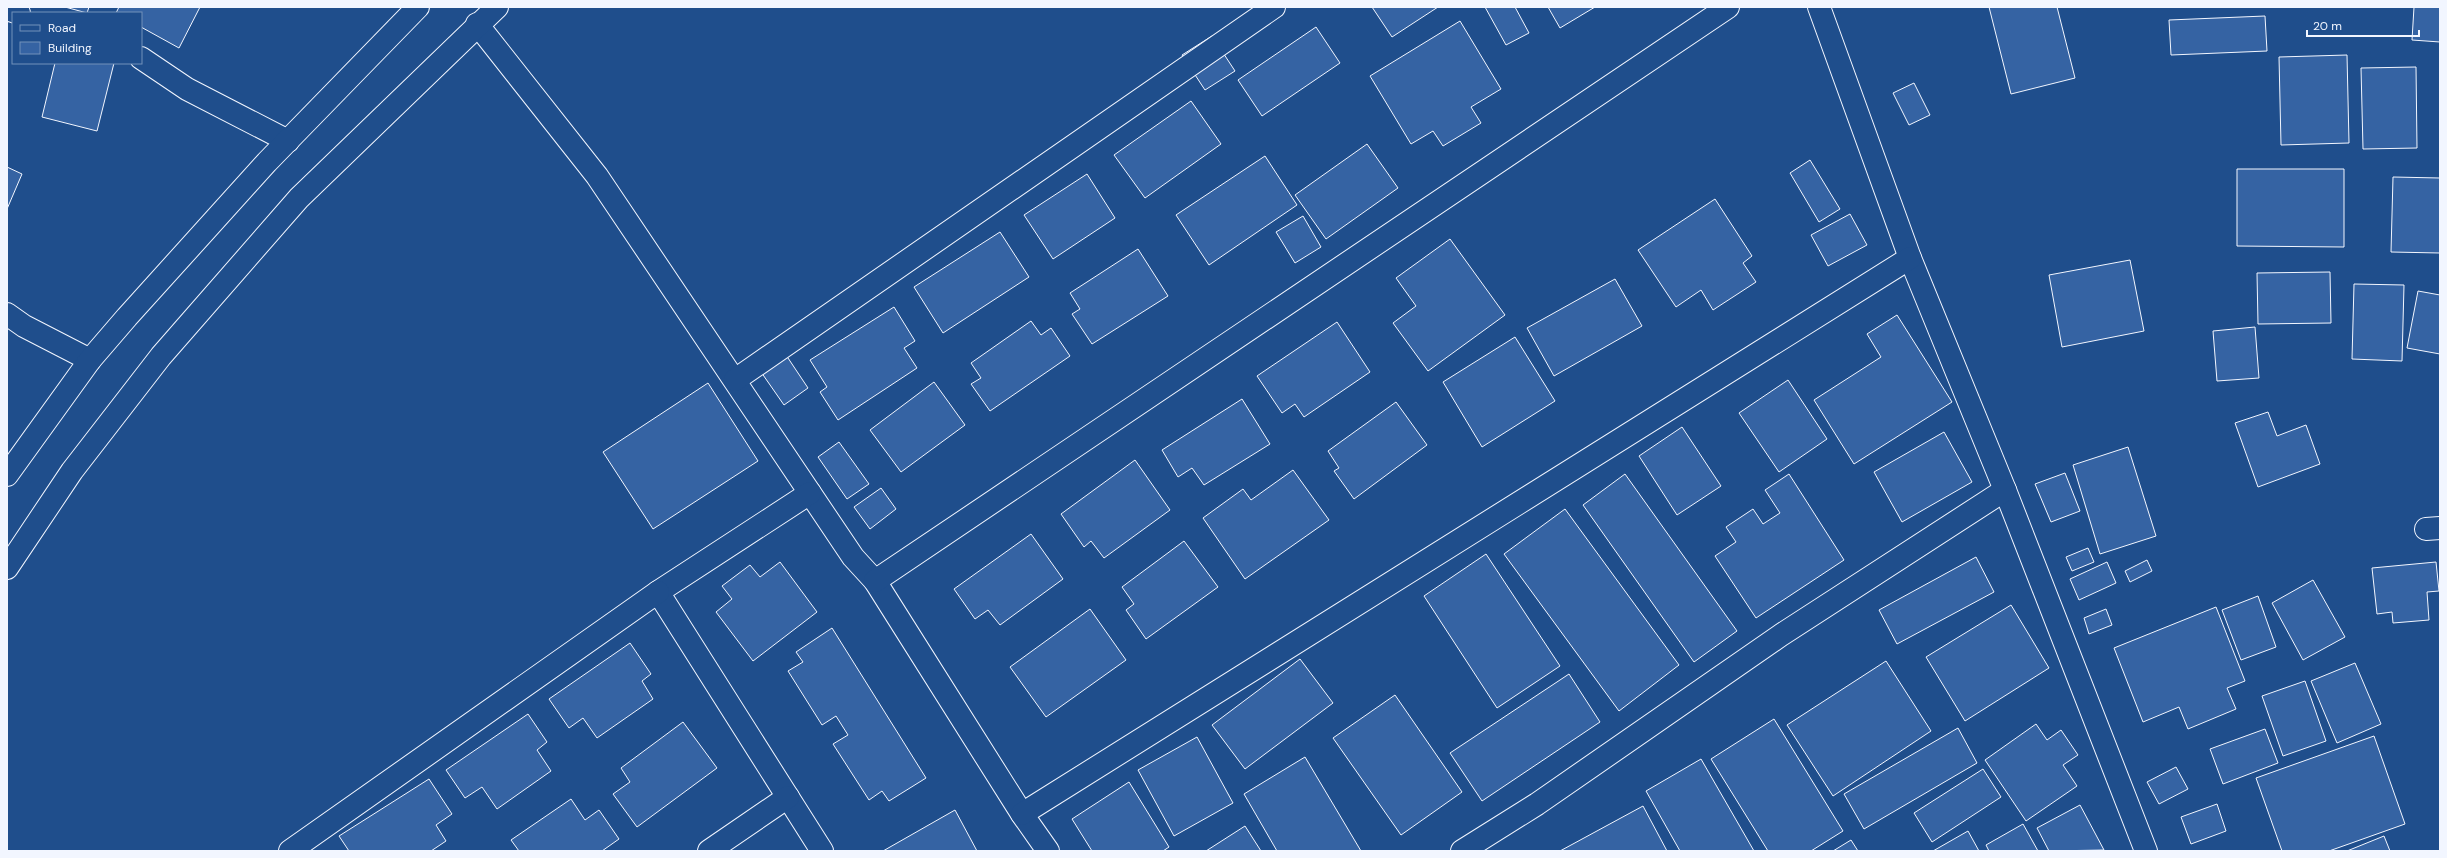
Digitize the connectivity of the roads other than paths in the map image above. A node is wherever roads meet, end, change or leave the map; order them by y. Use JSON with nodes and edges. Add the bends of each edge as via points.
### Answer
{"nodes":[{"id":1,"x":497,"y":7,"type":"edge"},
{"id":2,"x":1274,"y":7,"type":"edge"},
{"id":3,"x":1728,"y":7,"type":"edge"},
{"id":4,"x":1819,"y":7,"type":"edge"},
{"id":5,"x":415,"y":8,"type":"edge"},
{"id":6,"x":477,"y":24,"type":"junction"},
{"id":7,"x":142,"y":59,"type":"edge"},
{"id":8,"x":288,"y":141,"type":"junction"},
{"id":9,"x":1910,"y":258,"type":"junction"},
{"id":10,"x":7,"y":314,"type":"edge"},
{"id":11,"x":90,"y":360,"type":"junction"},
{"id":12,"x":734,"y":380,"type":"junction"},
{"id":13,"x":7,"y":476,"type":"edge"},
{"id":14,"x":2005,"y":490,"type":"junction"},
{"id":15,"x":810,"y":493,"type":"junction"},
{"id":16,"x":7,"y":568,"type":"edge"},
{"id":17,"x":875,"y":581,"type":"junction"},
{"id":18,"x":658,"y":592,"type":"junction"},
{"id":19,"x":788,"y":798,"type":"junction"},
{"id":20,"x":1022,"y":814,"type":"junction"},
{"id":21,"x":290,"y":851,"type":"edge"},
{"id":22,"x":709,"y":851,"type":"edge"},
{"id":23,"x":822,"y":851,"type":"edge"},
{"id":24,"x":1048,"y":851,"type":"edge"},
{"id":25,"x":1462,"y":851,"type":"edge"},
{"id":26,"x":2146,"y":851,"type":"edge"}],
"edges":[{"from":1,"to":6,"type":"main road"},
{"from":2,"to":12,"type":"main road"},
{"from":3,"to":17,"type":"main road"},
{"from":4,"to":9,"type":"main road"},
{"from":5,"to":8,"type":"main road"},
{"from":6,"to":12,"type":"main road","via":[[597,176]]},
{"from":6,"to":16,"type":"main road","via":[[299,198],[166,350],[72,471]]},
{"from":7,"to":8,"type":"main road","via":[[187,89]]},
{"from":8,"to":11,"type":"main road"},
{"from":9,"to":14,"type":"main road"},
{"from":9,"to":20,"type":"main road"},
{"from":10,"to":11,"type":"main road","via":[[24,326]]},
{"from":11,"to":13,"type":"main road"},
{"from":12,"to":15,"type":"main road"},
{"from":14,"to":25,"type":"main road","via":[[1781,635],[1543,799]]},
{"from":14,"to":26,"type":"main road"},
{"from":15,"to":17,"type":"main road","via":[[853,557]]},
{"from":15,"to":18,"type":"main road"},
{"from":17,"to":20,"type":"main road"},
{"from":18,"to":19,"type":"main road"},
{"from":18,"to":21,"type":"main road"},
{"from":19,"to":22,"type":"main road"},
{"from":19,"to":23,"type":"main road"},
{"from":20,"to":24,"type":"main road"}]}
